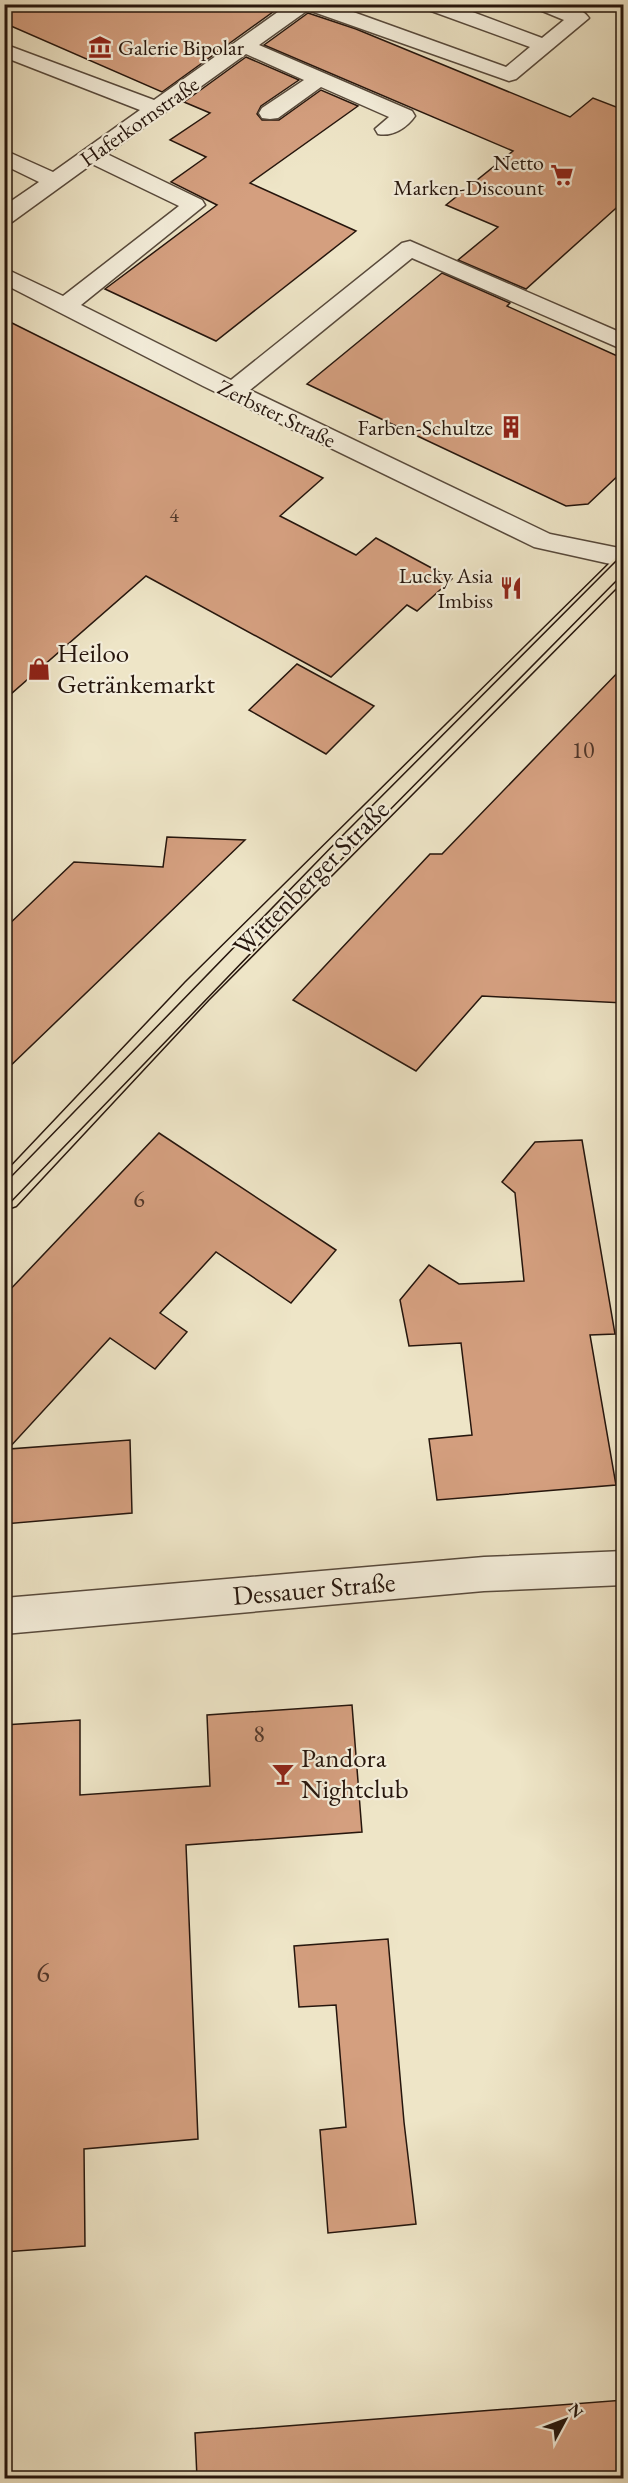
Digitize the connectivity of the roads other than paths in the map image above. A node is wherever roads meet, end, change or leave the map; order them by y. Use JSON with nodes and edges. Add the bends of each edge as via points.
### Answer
{"nodes":[{"id":1,"x":303,"y":4,"type":"edge"},
{"id":2,"x":310,"y":4,"type":"edge"},
{"id":3,"x":430,"y":4,"type":"edge"},
{"id":4,"x":542,"y":4,"type":"edge"},
{"id":5,"x":244,"y":46,"type":"junction"},
{"id":6,"x":546,"y":46,"type":"junction"},
{"id":7,"x":14,"y":54,"type":"edge"},
{"id":8,"x":4,"y":70,"type":"edge"},
{"id":9,"x":319,"y":79,"type":"junction"},
{"id":10,"x":156,"y":109,"type":"junction"},
{"id":11,"x":270,"y":113,"type":"dead end"},
{"id":12,"x":386,"y":129,"type":"dead end"},
{"id":13,"x":91,"y":155,"type":"junction"},
{"id":14,"x":4,"y":156,"type":"edge"},
{"id":15,"x":54,"y":181,"type":"junction"},
{"id":16,"x":4,"y":217,"type":"edge"},
{"id":17,"x":4,"y":275,"type":"edge"},
{"id":18,"x":64,"y":306,"type":"junction"},
{"id":19,"x":624,"y":343,"type":"edge"},
{"id":20,"x":234,"y":391,"type":"junction"},
{"id":21,"x":624,"y":558,"type":"edge"},
{"id":22,"x":624,"y":564,"type":"edge"},
{"id":23,"x":4,"y":1196,"type":"edge"},
{"id":24,"x":624,"y":1568,"type":"edge"},
{"id":25,"x":4,"y":1616,"type":"edge"}],
"edges":[{"from":1,"to":5,"type":"street","name":"Haferkornstraße"},
{"from":2,"to":6,"type":"street","via":[[509,75]]},
{"from":3,"to":6,"type":"street"},
{"from":4,"to":6,"type":"street","via":[[579,18]]},
{"from":5,"to":9,"type":"street"},
{"from":5,"to":10,"type":"street","name":"Haferkornstraße"},
{"from":7,"to":8,"type":"street"},
{"from":7,"to":10,"type":"street"},
{"from":9,"to":11,"type":"street"},
{"from":9,"to":12,"type":"street","via":[[404,116]]},
{"from":10,"to":13,"type":"street","name":"Haferkornstraße"},
{"from":13,"to":15,"type":"street","name":"Haferkornstraße"},
{"from":13,"to":18,"type":"street","via":[[194,205]]},
{"from":14,"to":15,"type":"street"},
{"from":15,"to":16,"type":"street","name":"Haferkornstraße"},
{"from":17,"to":18,"type":"street","name":"Zerbster Straße"},
{"from":18,"to":20,"type":"street","name":"Zerbster Straße"},
{"from":19,"to":20,"type":"street","via":[[410,248]]},
{"from":20,"to":21,"type":"street","name":"Zerbster Straße","via":[[543,542]]},
{"from":22,"to":23,"type":"main road","name":"Wittenberger Straße","via":[[198,991]]},
{"from":24,"to":25,"type":"street","name":"Dessauer Straße","via":[[484,1574]]}]}
